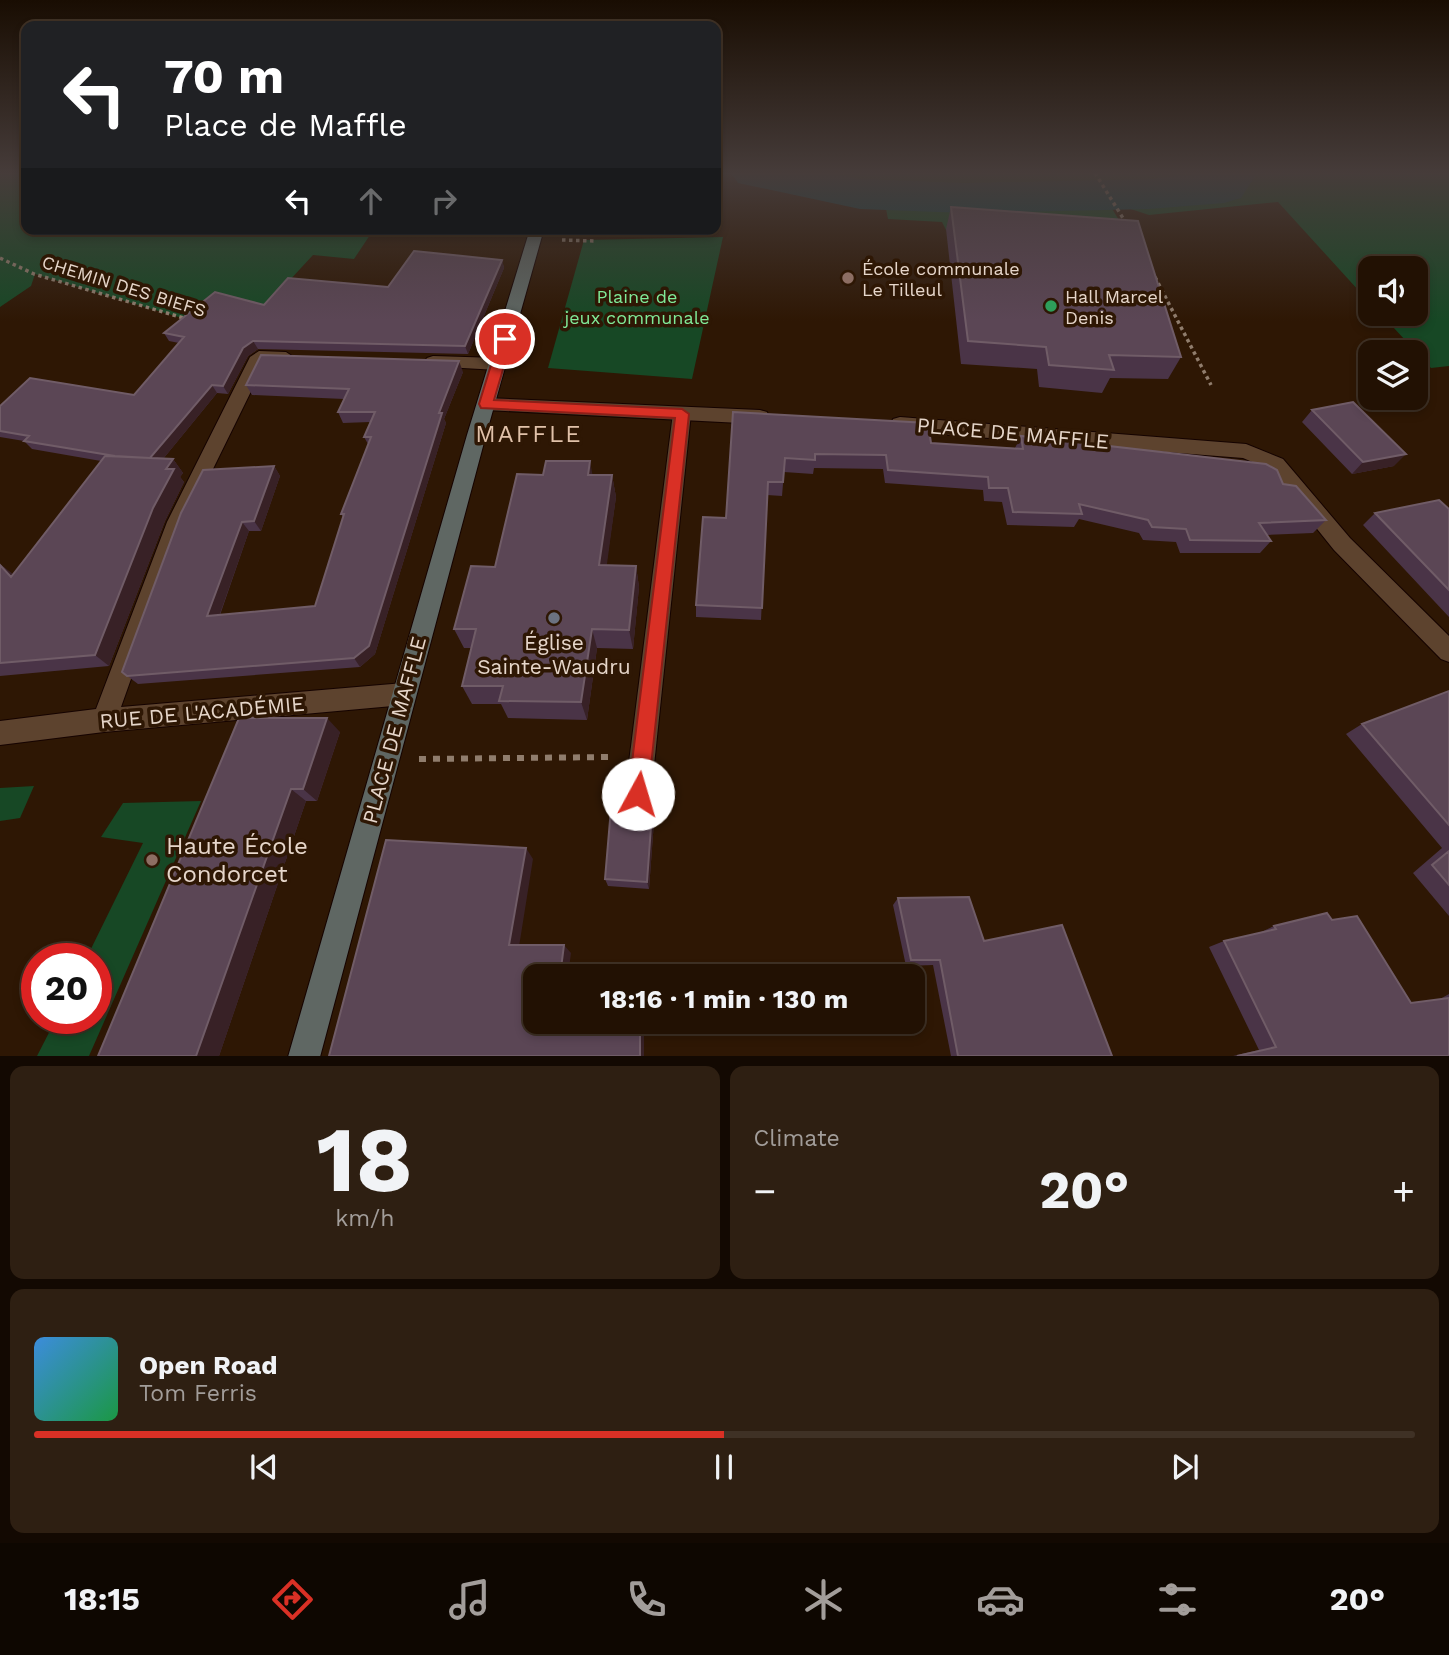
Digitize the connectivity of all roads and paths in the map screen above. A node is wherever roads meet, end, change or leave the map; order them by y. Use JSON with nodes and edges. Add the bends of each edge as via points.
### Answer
{"nodes":[{"id":1,"x":1125,"y":222,"type":"edge"},
{"id":2,"x":1129,"y":229,"type":"edge"},
{"id":3,"x":535,"y":235,"type":"edge"},
{"id":4,"x":583,"y":241,"type":"dead end"},
{"id":5,"x":596,"y":241,"type":"dead end"},
{"id":6,"x":0,"y":258,"type":"edge"},
{"id":7,"x":1153,"y":274,"type":"edge"},
{"id":8,"x":188,"y":320,"type":"edge"},
{"id":9,"x":300,"y":359,"type":"edge"},
{"id":10,"x":419,"y":362,"type":"edge"},
{"id":11,"x":498,"y":364,"type":"junction"},
{"id":12,"x":1212,"y":385,"type":"dead end"},
{"id":13,"x":486,"y":404,"type":"junction"},
{"id":14,"x":682,"y":414,"type":"junction"},
{"id":15,"x":775,"y":418,"type":"edge"},
{"id":16,"x":881,"y":423,"type":"edge"},
{"id":17,"x":1449,"y":652,"type":"edge"},
{"id":18,"x":404,"y":694,"type":"junction"},
{"id":19,"x":104,"y":720,"type":"junction"},
{"id":20,"x":0,"y":733,"type":"edge"},
{"id":21,"x":642,"y":756,"type":"junction"},
{"id":22,"x":386,"y":760,"type":"junction"},
{"id":23,"x":638,"y":794,"type":"dead end"},
{"id":24,"x":304,"y":1056,"type":"edge"}],
"edges":[{"from":1,"to":2,"type":"path"},
{"from":3,"to":11,"type":"street","name":"PLACE DE MAFFLE"},
{"from":4,"to":5,"type":"path"},
{"from":6,"to":8,"type":"path","name":"CHEMIN DES BIEFS","via":[[34,274]]},
{"from":7,"to":12,"type":"path"},
{"from":9,"to":19,"type":"street","via":[[259,357],[177,522]]},
{"from":10,"to":11,"type":"street"},
{"from":11,"to":13,"type":"street","name":"PLACE DE MAFFLE"},
{"from":13,"to":14,"type":"street"},
{"from":13,"to":18,"type":"street","name":"PLACE DE MAFFLE"},
{"from":14,"to":15,"type":"street"},
{"from":14,"to":21,"type":"street"},
{"from":16,"to":17,"type":"street","name":"PLACE DE MAFFLE","via":[[1246,452],[1276,464],[1342,544]]},
{"from":18,"to":19,"type":"street","name":"RUE DE L'ACADÉMIE"},
{"from":18,"to":22,"type":"street","name":"PLACE DE MAFFLE"},
{"from":19,"to":20,"type":"street","name":"RUE DE L'ACADÉMIE"},
{"from":21,"to":22,"type":"path"},
{"from":21,"to":23,"type":"street"},
{"from":22,"to":24,"type":"street","name":"PLACE DE MAFFLE"}]}
